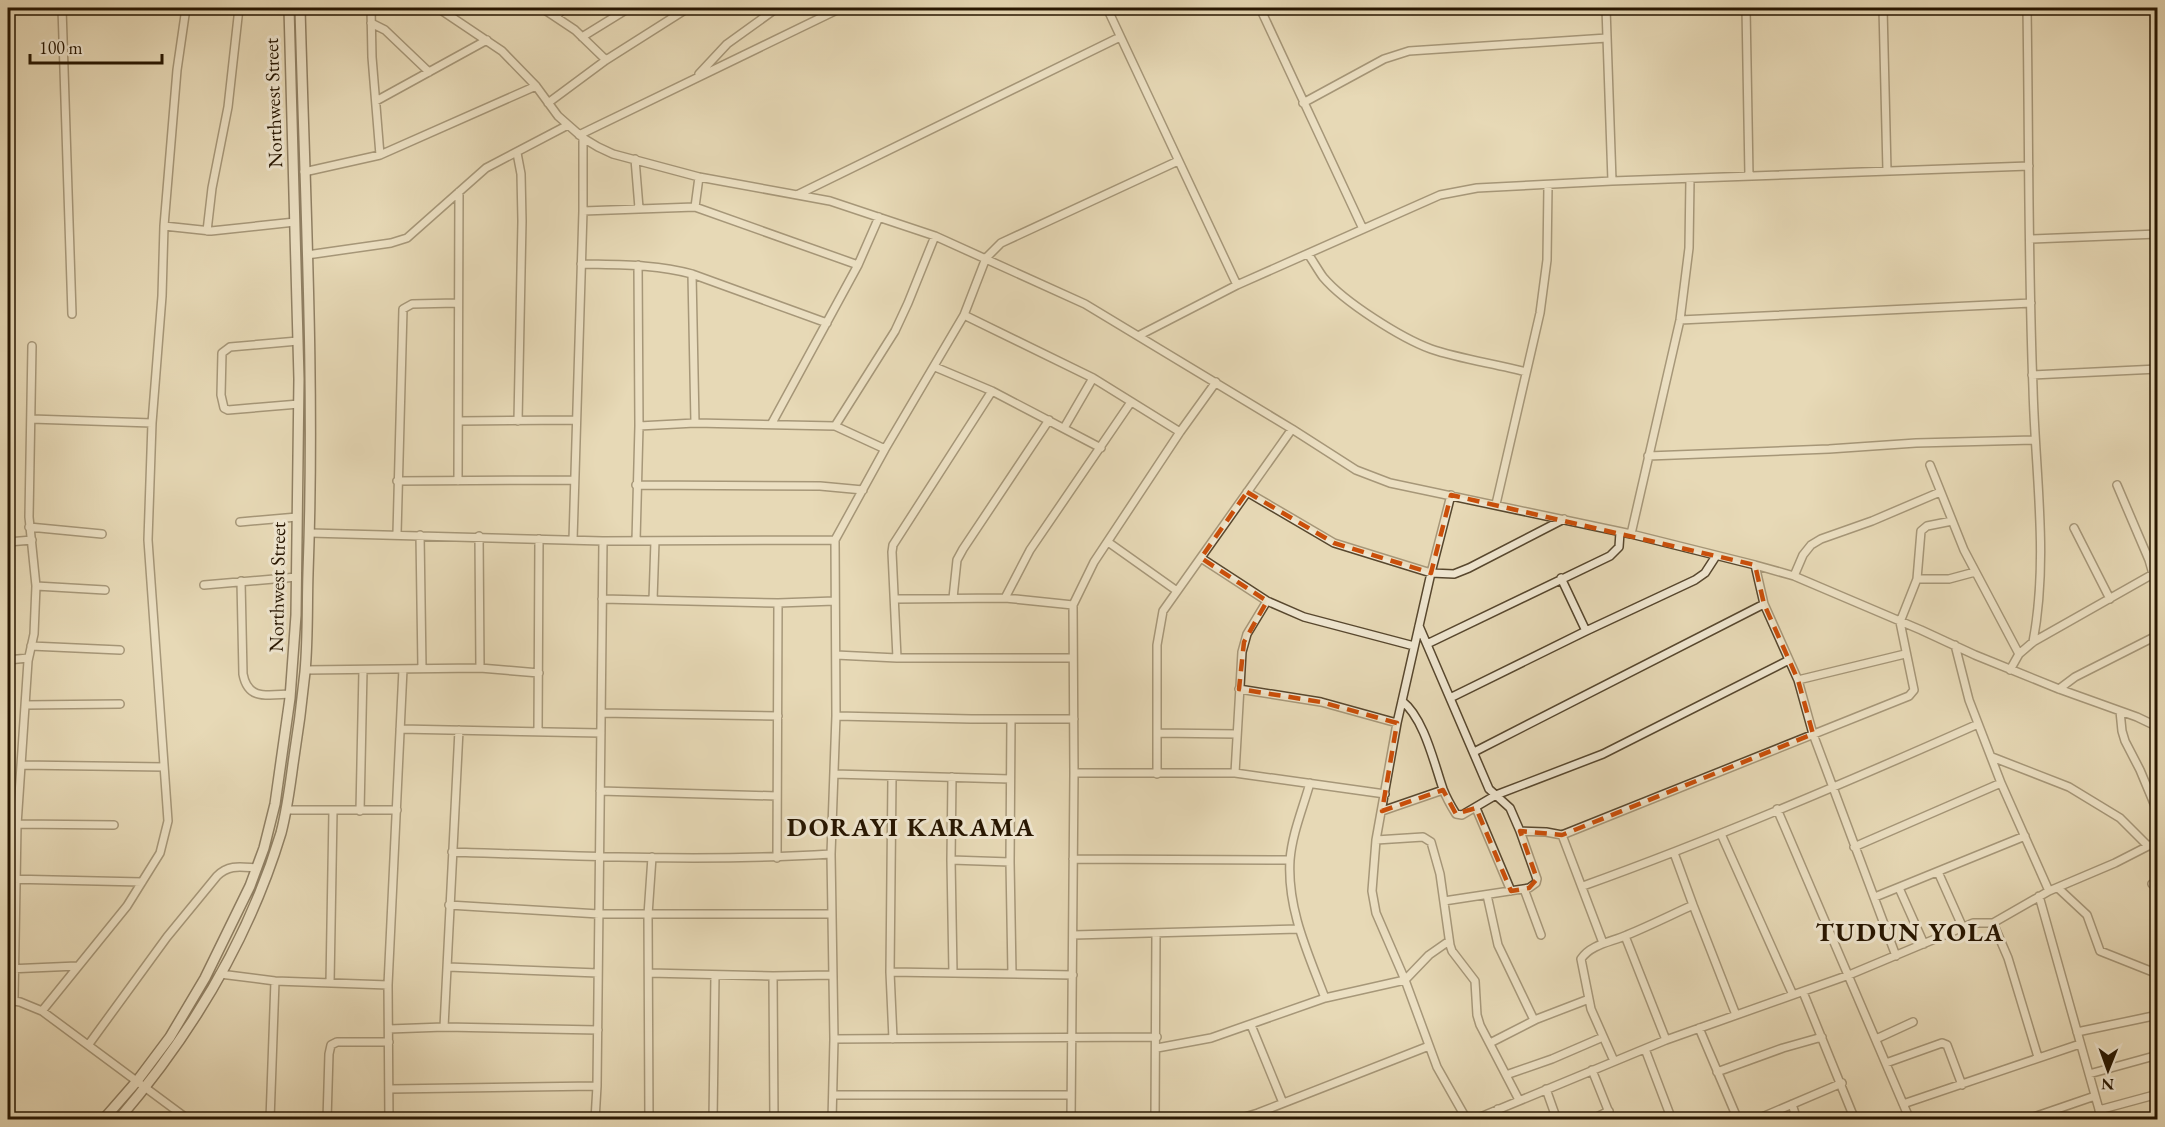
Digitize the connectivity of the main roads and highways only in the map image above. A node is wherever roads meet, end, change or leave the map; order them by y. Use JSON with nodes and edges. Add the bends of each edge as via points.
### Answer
{"nodes":[{"id":1,"x":289,"y":8,"type":"edge"},
{"id":2,"x":300,"y":8,"type":"edge"},
{"id":3,"x":103,"y":1119,"type":"edge"},
{"id":4,"x":118,"y":1119,"type":"edge"}],
"edges":[{"from":1,"to":3,"type":"main road","name":"Northwest Street","via":[[298,341],[297,577],[290,694],[275,804],[250,886],[205,978],[170,1037]]},
{"from":2,"to":4,"type":"main road","name":"Northwest Street","via":[[310,373],[310,533],[305,670],[286,810],[257,899],[220,974],[197,1015]]}]}
